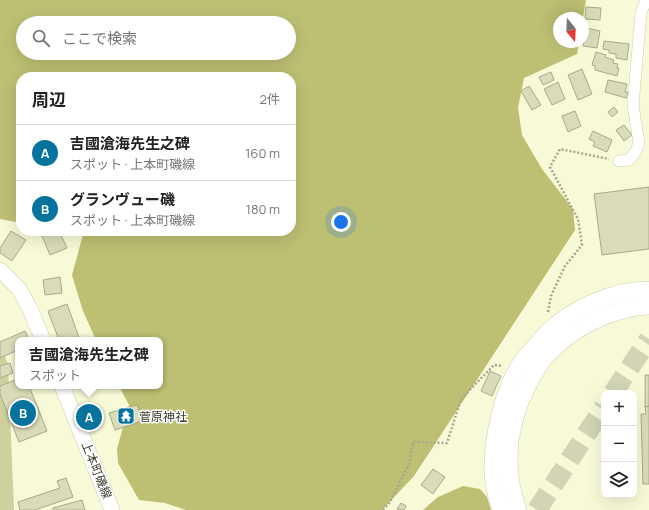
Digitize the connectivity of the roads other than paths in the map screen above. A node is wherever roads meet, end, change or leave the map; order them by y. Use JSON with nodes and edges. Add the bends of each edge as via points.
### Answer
{"nodes":[{"id":1,"x":646,"y":0,"type":"edge"},
{"id":2,"x":619,"y":161,"type":"road end"},
{"id":3,"x":0,"y":270,"type":"edge"},
{"id":4,"x":649,"y":290,"type":"edge"},
{"id":5,"x":649,"y":306,"type":"edge"},
{"id":6,"x":42,"y":337,"type":"edge"},
{"id":7,"x":63,"y":389,"type":"edge"},
{"id":8,"x":112,"y":510,"type":"edge"},
{"id":9,"x":501,"y":510,"type":"edge"},
{"id":10,"x":518,"y":510,"type":"edge"}],
"edges":[{"from":1,"to":2,"type":"street","via":[[641,13],[633,105],[638,144],[629,160]]},
{"from":3,"to":6,"type":"street","via":[[19,289]]},
{"from":4,"to":9,"type":"main road","via":[[616,294],[589,304],[570,315],[550,330],[518,368],[504,402],[495,438],[493,463]]},
{"from":5,"to":10,"type":"main road","via":[[622,310],[581,327],[548,353],[534,372],[514,416],[510,438],[508,460]]},
{"from":7,"to":8,"type":"street","name":"上本町磯線"}]}
